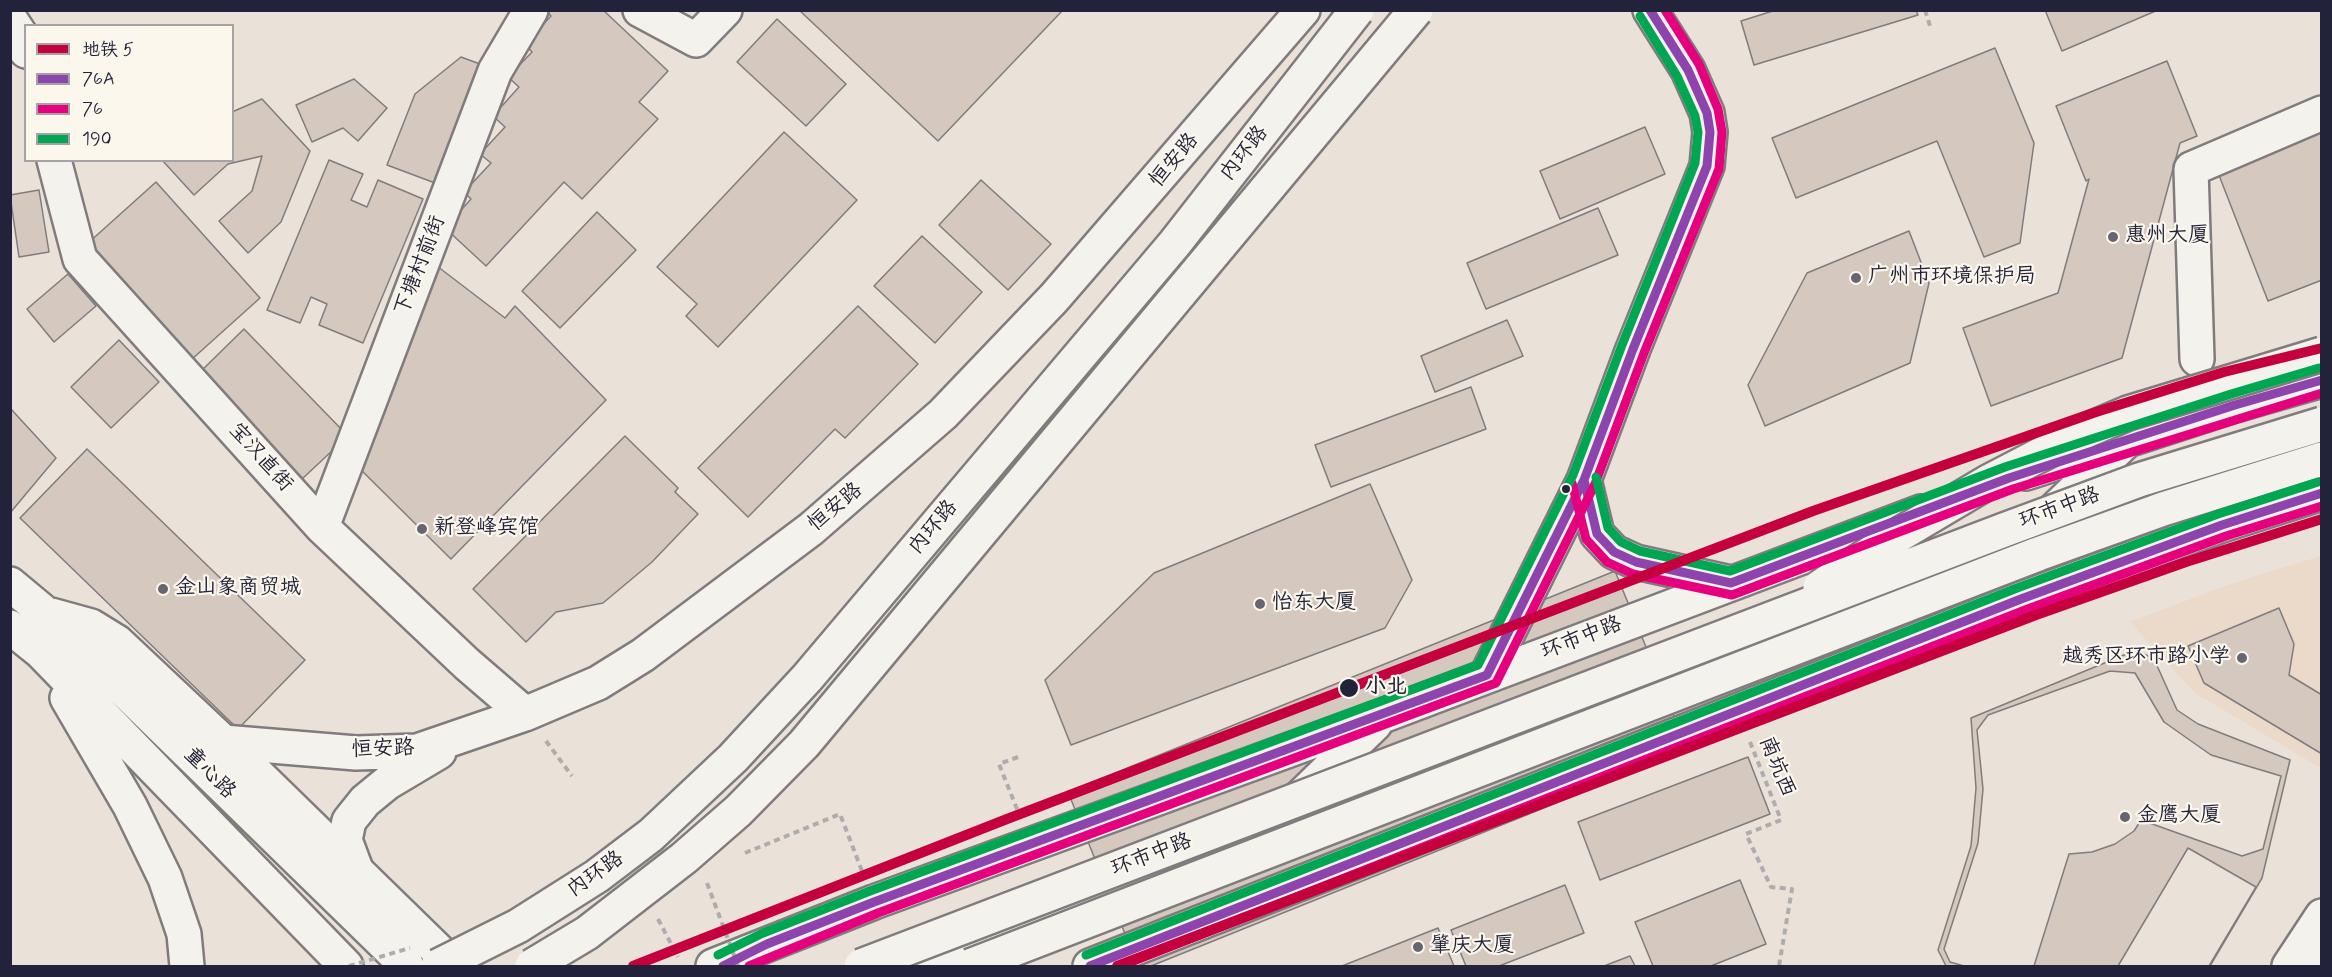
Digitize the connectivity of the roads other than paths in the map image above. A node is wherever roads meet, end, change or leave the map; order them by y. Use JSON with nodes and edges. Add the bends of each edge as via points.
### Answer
{"nodes":[{"id":1,"x":531,"y":10,"type":"edge"},
{"id":2,"x":640,"y":10,"type":"edge"},
{"id":3,"x":725,"y":10,"type":"edge"},
{"id":4,"x":1302,"y":10,"type":"edge"},
{"id":5,"x":1358,"y":10,"type":"edge"},
{"id":6,"x":1416,"y":10,"type":"edge"},
{"id":7,"x":1650,"y":10,"type":"edge"},
{"id":8,"x":10,"y":19,"type":"edge"},
{"id":9,"x":24,"y":44,"type":"edge"},
{"id":10,"x":2322,"y":112,"type":"edge"},
{"id":11,"x":55,"y":162,"type":"edge"},
{"id":12,"x":2322,"y":354,"type":"edge"},
{"id":13,"x":2197,"y":359,"type":"dead end"},
{"id":14,"x":2322,"y":380,"type":"edge"},
{"id":15,"x":2322,"y":424,"type":"edge"},
{"id":16,"x":2129,"y":438,"type":"junction"},
{"id":17,"x":2322,"y":459,"type":"edge"},
{"id":18,"x":1584,"y":480,"type":"junction"},
{"id":19,"x":2322,"y":492,"type":"edge"},
{"id":20,"x":322,"y":527,"type":"junction"},
{"id":21,"x":1731,"y":583,"type":"junction"},
{"id":22,"x":10,"y":584,"type":"edge"},
{"id":23,"x":46,"y":614,"type":"junction"},
{"id":24,"x":1770,"y":620,"type":"junction"},
{"id":25,"x":10,"y":627,"type":"edge"},
{"id":26,"x":40,"y":652,"type":"junction"},
{"id":27,"x":1487,"y":675,"type":"junction"},
{"id":28,"x":525,"y":714,"type":"junction"},
{"id":29,"x":1385,"y":715,"type":"junction"},
{"id":30,"x":472,"y":733,"type":"junction"},
{"id":31,"x":223,"y":742,"type":"junction"},
{"id":32,"x":1261,"y":834,"type":"junction"},
{"id":33,"x":357,"y":872,"type":"junction"},
{"id":34,"x":2322,"y":916,"type":"edge"},
{"id":35,"x":767,"y":944,"type":"junction"},
{"id":36,"x":2322,"y":961,"type":"edge"},
{"id":37,"x":187,"y":966,"type":"edge"},
{"id":38,"x":346,"y":966,"type":"edge"},
{"id":39,"x":407,"y":966,"type":"edge"},
{"id":40,"x":438,"y":966,"type":"edge"},
{"id":41,"x":454,"y":966,"type":"edge"},
{"id":42,"x":532,"y":966,"type":"edge"},
{"id":43,"x":713,"y":966,"type":"edge"},
{"id":44,"x":723,"y":966,"type":"edge"},
{"id":45,"x":861,"y":966,"type":"edge"},
{"id":46,"x":909,"y":966,"type":"edge"},
{"id":47,"x":970,"y":966,"type":"edge"},
{"id":48,"x":1090,"y":966,"type":"edge"},
{"id":49,"x":2289,"y":966,"type":"edge"},
{"id":50,"x":2318,"y":966,"type":"edge"}],
"edges":[{"from":1,"to":20,"type":"main road","name":"下塘村前街","via":[[495,71]]},
{"from":2,"to":3,"type":"main road","via":[[696,40]]},
{"from":4,"to":28,"type":"main road","name":"恒安路","via":[[1054,298],[943,414],[888,464],[769,562],[643,655],[597,683]]},
{"from":5,"to":40,"type":"main road","name":"内环路","bridge":true,"via":[[1175,243],[814,669],[733,758],[651,835],[597,876],[518,926]]},
{"from":6,"to":42,"type":"main road","name":"内环路","bridge":true,"via":[[804,744],[738,811],[684,858],[586,933]]},
{"from":7,"to":18,"type":"main road","via":[[1688,70],[1707,113],[1707,166],[1632,349]]},
{"from":8,"to":9,"type":"main road"},
{"from":10,"to":13,"type":"main road","via":[[2191,169]]},
{"from":11,"to":20,"type":"main road","name":"宝汉直街","via":[[81,259]]},
{"from":12,"to":24,"type":"main road","bridge":true,"via":[[2150,406],[2088,430],[2018,465],[1892,539]]},
{"from":14,"to":16,"type":"main road","name":"环市中路"},
{"from":15,"to":24,"type":"main road","name":"环市中路","bridge":true,"via":[[2139,480]]},
{"from":16,"to":21,"type":"main road","name":"环市中路","via":[[2009,478]]},
{"from":16,"to":32,"type":"main road","via":[[2025,539]]},
{"from":17,"to":47,"type":"main road","name":"环市中路","bridge":true,"via":[[2163,509],[2038,554]]},
{"from":18,"to":21,"type":"main road","via":[[1597,534],[1614,552],[1636,562]]},
{"from":18,"to":27,"type":"main road"},
{"from":19,"to":48,"type":"main road","via":[[2062,583]]},
{"from":20,"to":28,"type":"main road","name":"宝汉直街"},
{"from":21,"to":27,"type":"main road","name":"环市中路"},
{"from":22,"to":23,"type":"main road","name":"童心路"},
{"from":23,"to":31,"type":"main road","via":[[91,626],[117,642]]},
{"from":23,"to":39,"type":"main road","name":"童心路"},
{"from":24,"to":45,"type":"main road","name":"环市中路","bridge":true},
{"from":25,"to":26,"type":"main road","name":"童心路"},
{"from":26,"to":37,"type":"main road","via":[[129,806],[165,878],[184,934]]},
{"from":26,"to":38,"type":"main road","name":"童心路"},
{"from":27,"to":29,"type":"main road","name":"环市中路"},
{"from":28,"to":30,"type":"main road","name":"恒安路"},
{"from":29,"to":32,"type":"main road"},
{"from":29,"to":35,"type":"main road","name":"环市中路"},
{"from":30,"to":31,"type":"main road","name":"恒安路","via":[[417,751],[356,753]]},
{"from":30,"to":33,"type":"main road","via":[[387,783],[365,801],[349,821],[345,840]]},
{"from":31,"to":33,"type":"main road"},
{"from":32,"to":46,"type":"main road"},
{"from":33,"to":41,"type":"main road"},
{"from":34,"to":49,"type":"main road"},
{"from":35,"to":43,"type":"main road","name":"环市中路"},
{"from":35,"to":44,"type":"main road"},
{"from":36,"to":50,"type":"main road"}]}
